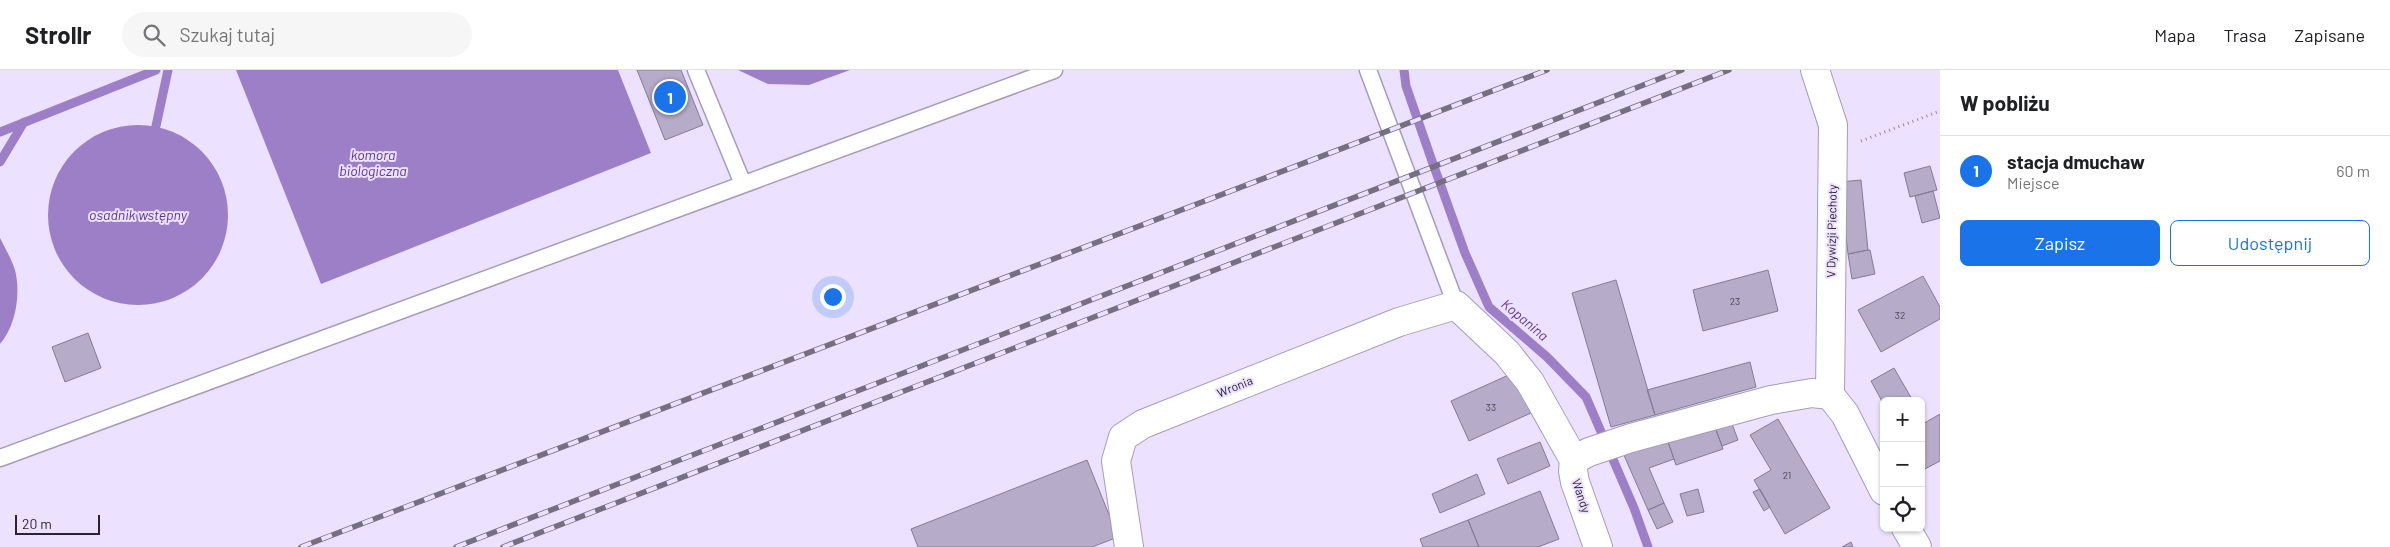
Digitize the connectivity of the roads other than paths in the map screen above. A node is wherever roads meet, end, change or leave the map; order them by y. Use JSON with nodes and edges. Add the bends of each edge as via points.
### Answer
{"nodes":[{"id":1,"x":696,"y":70,"type":"edge"},
{"id":2,"x":1054,"y":70,"type":"edge"},
{"id":3,"x":1368,"y":70,"type":"edge"},
{"id":4,"x":1816,"y":70,"type":"edge"},
{"id":5,"x":743,"y":184,"type":"junction"},
{"id":6,"x":1456,"y":306,"type":"junction"},
{"id":7,"x":1830,"y":395,"type":"junction"},
{"id":8,"x":1582,"y":456,"type":"junction"},
{"id":9,"x":0,"y":458,"type":"edge"},
{"id":10,"x":1882,"y":487,"type":"edge"},
{"id":11,"x":1908,"y":532,"type":"edge"},
{"id":12,"x":1129,"y":547,"type":"edge"},
{"id":13,"x":1598,"y":547,"type":"edge"},
{"id":14,"x":1917,"y":547,"type":"edge"}],
"edges":[{"from":1,"to":5,"type":"lane"},
{"from":2,"to":5,"type":"lane"},
{"from":3,"to":6,"type":"lane"},
{"from":4,"to":7,"type":"street","name":"V Dywizji Piechoty","via":[[1833,125]]},
{"from":5,"to":9,"type":"lane"},
{"from":6,"to":8,"type":"street","via":[[1507,353]]},
{"from":6,"to":12,"type":"street","name":"Wronia","via":[[1399,322],[1143,424],[1123,437],[1116,461]]},
{"from":7,"to":8,"type":"street","via":[[1812,393],[1771,400],[1631,438]]},
{"from":7,"to":10,"type":"street","via":[[1845,414]]},
{"from":8,"to":13,"type":"street","name":"Wandy","via":[[1573,471]]},
{"from":11,"to":14,"type":"street"}]}
